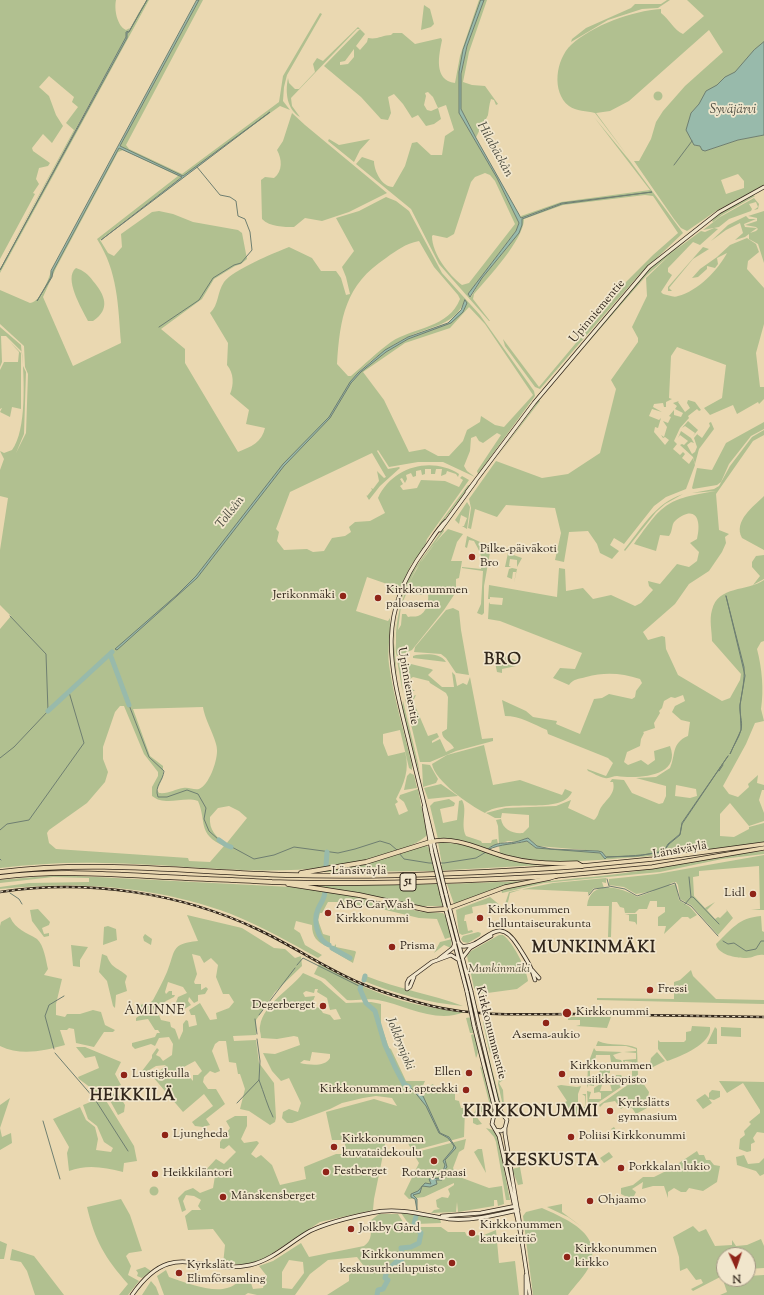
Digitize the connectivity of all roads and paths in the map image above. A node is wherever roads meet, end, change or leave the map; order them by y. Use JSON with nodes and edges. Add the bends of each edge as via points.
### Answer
{"nodes":[{"id":1,"x":764,"y":188,"type":"edge"},
{"id":2,"x":432,"y":841,"type":"junction"},
{"id":3,"x":764,"y":844,"type":"edge"},
{"id":4,"x":764,"y":848,"type":"edge"},
{"id":5,"x":582,"y":866,"type":"junction"},
{"id":6,"x":0,"y":872,"type":"edge"},
{"id":7,"x":287,"y":875,"type":"junction"},
{"id":8,"x":556,"y":876,"type":"junction"},
{"id":9,"x":0,"y":877,"type":"edge"},
{"id":10,"x":276,"y":882,"type":"junction"},
{"id":11,"x":448,"y":908,"type":"junction"},
{"id":12,"x":492,"y":934,"type":"junction"},
{"id":13,"x":457,"y":943,"type":"junction"},
{"id":14,"x":439,"y":959,"type":"junction"},
{"id":15,"x":461,"y":959,"type":"junction"},
{"id":16,"x":532,"y":970,"type":"junction"},
{"id":17,"x":414,"y":977,"type":"dead end"},
{"id":18,"x":539,"y":978,"type":"dead end"},
{"id":19,"x":535,"y":980,"type":"dead end"},
{"id":20,"x":504,"y":1116,"type":"junction"},
{"id":21,"x":494,"y":1117,"type":"junction"},
{"id":22,"x":505,"y":1128,"type":"junction"},
{"id":23,"x":496,"y":1130,"type":"junction"},
{"id":24,"x":516,"y":1208,"type":"junction"},
{"id":25,"x":526,"y":1272,"type":"junction"},
{"id":26,"x":132,"y":1295,"type":"edge"},
{"id":27,"x":526,"y":1295,"type":"edge"},
{"id":28,"x":530,"y":1295,"type":"edge"}],
"edges":[{"from":1,"to":2,"type":"main road","name":"Upinniementie","via":[[713,216],[649,267],[534,403],[413,566],[402,585],[390,637],[391,658]]},
{"from":2,"to":5,"type":"main road","via":[[452,840],[533,863],[577,863]]},
{"from":2,"to":7,"type":"highway","via":[[393,855],[346,867]]},
{"from":2,"to":11,"type":"main road","name":"Upinniementie","bridge":true},
{"from":3,"to":5,"type":"main road","name":"Länsiväylä","number":"51"},
{"from":4,"to":8,"type":"main road","name":"Länsiväylä","number":"51","via":[[652,867]]},
{"from":5,"to":7,"type":"highway","name":"Länsiväylä","number":"51","via":[[429,874]]},
{"from":6,"to":7,"type":"highway","name":"Länsiväylä","number":"51","via":[[84,866]]},
{"from":8,"to":10,"type":"highway","name":"Länsiväylä","number":"51","via":[[430,881]]},
{"from":8,"to":11,"type":"main road","via":[[498,890]]},
{"from":9,"to":10,"type":"highway","name":"Länsiväylä","number":"51","via":[[84,872]]},
{"from":10,"to":11,"type":"highway","via":[[359,895],[428,910]]},
{"from":11,"to":13,"type":"main road","name":"Kirkkonummentie"},
{"from":12,"to":13,"type":"main road","via":[[468,946]]},
{"from":12,"to":15,"type":"main road","via":[[470,948]]},
{"from":12,"to":16,"type":"main road","via":[[499,931],[509,933]]},
{"from":13,"to":14,"type":"main road"},
{"from":13,"to":15,"type":"main road","name":"Kirkkonummentie"},
{"from":14,"to":15,"type":"main road","via":[[452,956]]},
{"from":14,"to":17,"type":"main road"},
{"from":15,"to":20,"type":"main road","name":"Kirkkonummentie","bridge":true,"via":[[497,1100]]},
{"from":15,"to":21,"type":"main road","name":"Kirkkonummentie","bridge":true,"via":[[474,1026],[495,1110]]},
{"from":16,"to":18,"type":"main road"},
{"from":16,"to":19,"type":"main road"},
{"from":20,"to":21,"type":"main road","via":[[500,1114]]},
{"from":20,"to":22,"type":"main road","via":[[508,1123]]},
{"from":21,"to":23,"type":"main road","via":[[492,1124]]},
{"from":22,"to":23,"type":"main road"},
{"from":22,"to":24,"type":"main road"},
{"from":23,"to":24,"type":"main road"},
{"from":24,"to":25,"type":"main road"},
{"from":24,"to":26,"type":"main road","via":[[475,1218],[451,1219],[397,1210],[379,1211],[320,1227],[274,1255],[251,1265],[231,1266],[189,1261],[172,1263],[161,1267],[146,1278]]},
{"from":25,"to":27,"type":"main road"},
{"from":25,"to":28,"type":"main road"}]}
